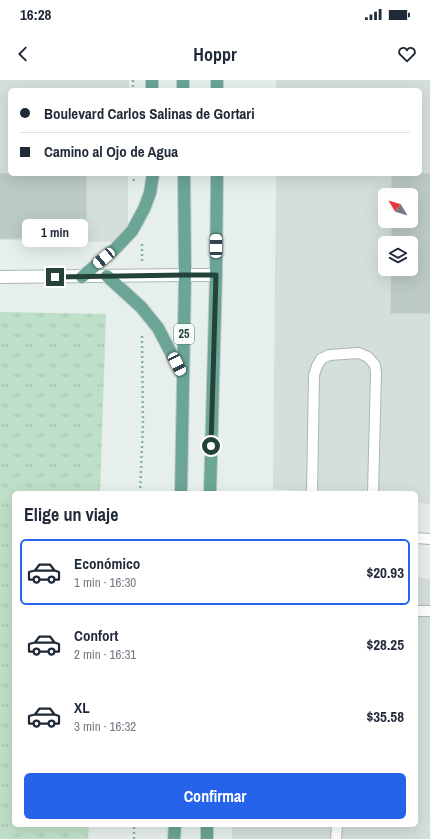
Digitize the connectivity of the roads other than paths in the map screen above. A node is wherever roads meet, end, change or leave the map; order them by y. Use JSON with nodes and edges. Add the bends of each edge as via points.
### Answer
{"nodes":[{"id":1,"x":153,"y":176,"type":"edge"},
{"id":2,"x":184,"y":176,"type":"edge"},
{"id":3,"x":217,"y":176,"type":"edge"},
{"id":4,"x":185,"y":275,"type":"junction"},
{"id":5,"x":216,"y":275,"type":"junction"},
{"id":6,"x":82,"y":276,"type":"junction"},
{"id":7,"x":107,"y":276,"type":"junction"},
{"id":8,"x":0,"y":277,"type":"edge"},
{"id":9,"x":183,"y":376,"type":"junction"},
{"id":10,"x":181,"y":491,"type":"edge"},
{"id":11,"x":210,"y":491,"type":"edge"},
{"id":12,"x":312,"y":491,"type":"edge"},
{"id":13,"x":373,"y":491,"type":"edge"},
{"id":14,"x":418,"y":538,"type":"edge"},
{"id":15,"x":430,"y":539,"type":"edge"},
{"id":16,"x":418,"y":611,"type":"edge"},
{"id":17,"x":430,"y":611,"type":"edge"},
{"id":18,"x":175,"y":827,"type":"edge"},
{"id":19,"x":207,"y":827,"type":"edge"},
{"id":20,"x":337,"y":827,"type":"edge"},
{"id":21,"x":174,"y":839,"type":"edge"},
{"id":22,"x":207,"y":839,"type":"edge"},
{"id":23,"x":336,"y":839,"type":"edge"}],
"edges":[{"from":1,"to":6,"type":"main road","via":[[144,209],[132,231],[115,249]]},
{"from":2,"to":4,"type":"main road","number":"25"},
{"from":3,"to":5,"type":"main road"},
{"from":4,"to":5,"type":"street"},
{"from":4,"to":7,"type":"street"},
{"from":4,"to":9,"type":"main road","number":"25"},
{"from":5,"to":11,"type":"main road"},
{"from":6,"to":7,"type":"street"},
{"from":6,"to":8,"type":"street"},
{"from":7,"to":9,"type":"main road","via":[[141,307],[158,328]]},
{"from":9,"to":10,"type":"main road","number":"25"},
{"from":12,"to":13,"type":"lane","via":[[314,375],[317,366],[329,355],[359,353],[368,357],[375,365],[376,374]]},
{"from":14,"to":15,"type":"lane"},
{"from":16,"to":17,"type":"lane"},
{"from":18,"to":21,"type":"main road"},
{"from":19,"to":22,"type":"main road"},
{"from":20,"to":23,"type":"lane"}]}
